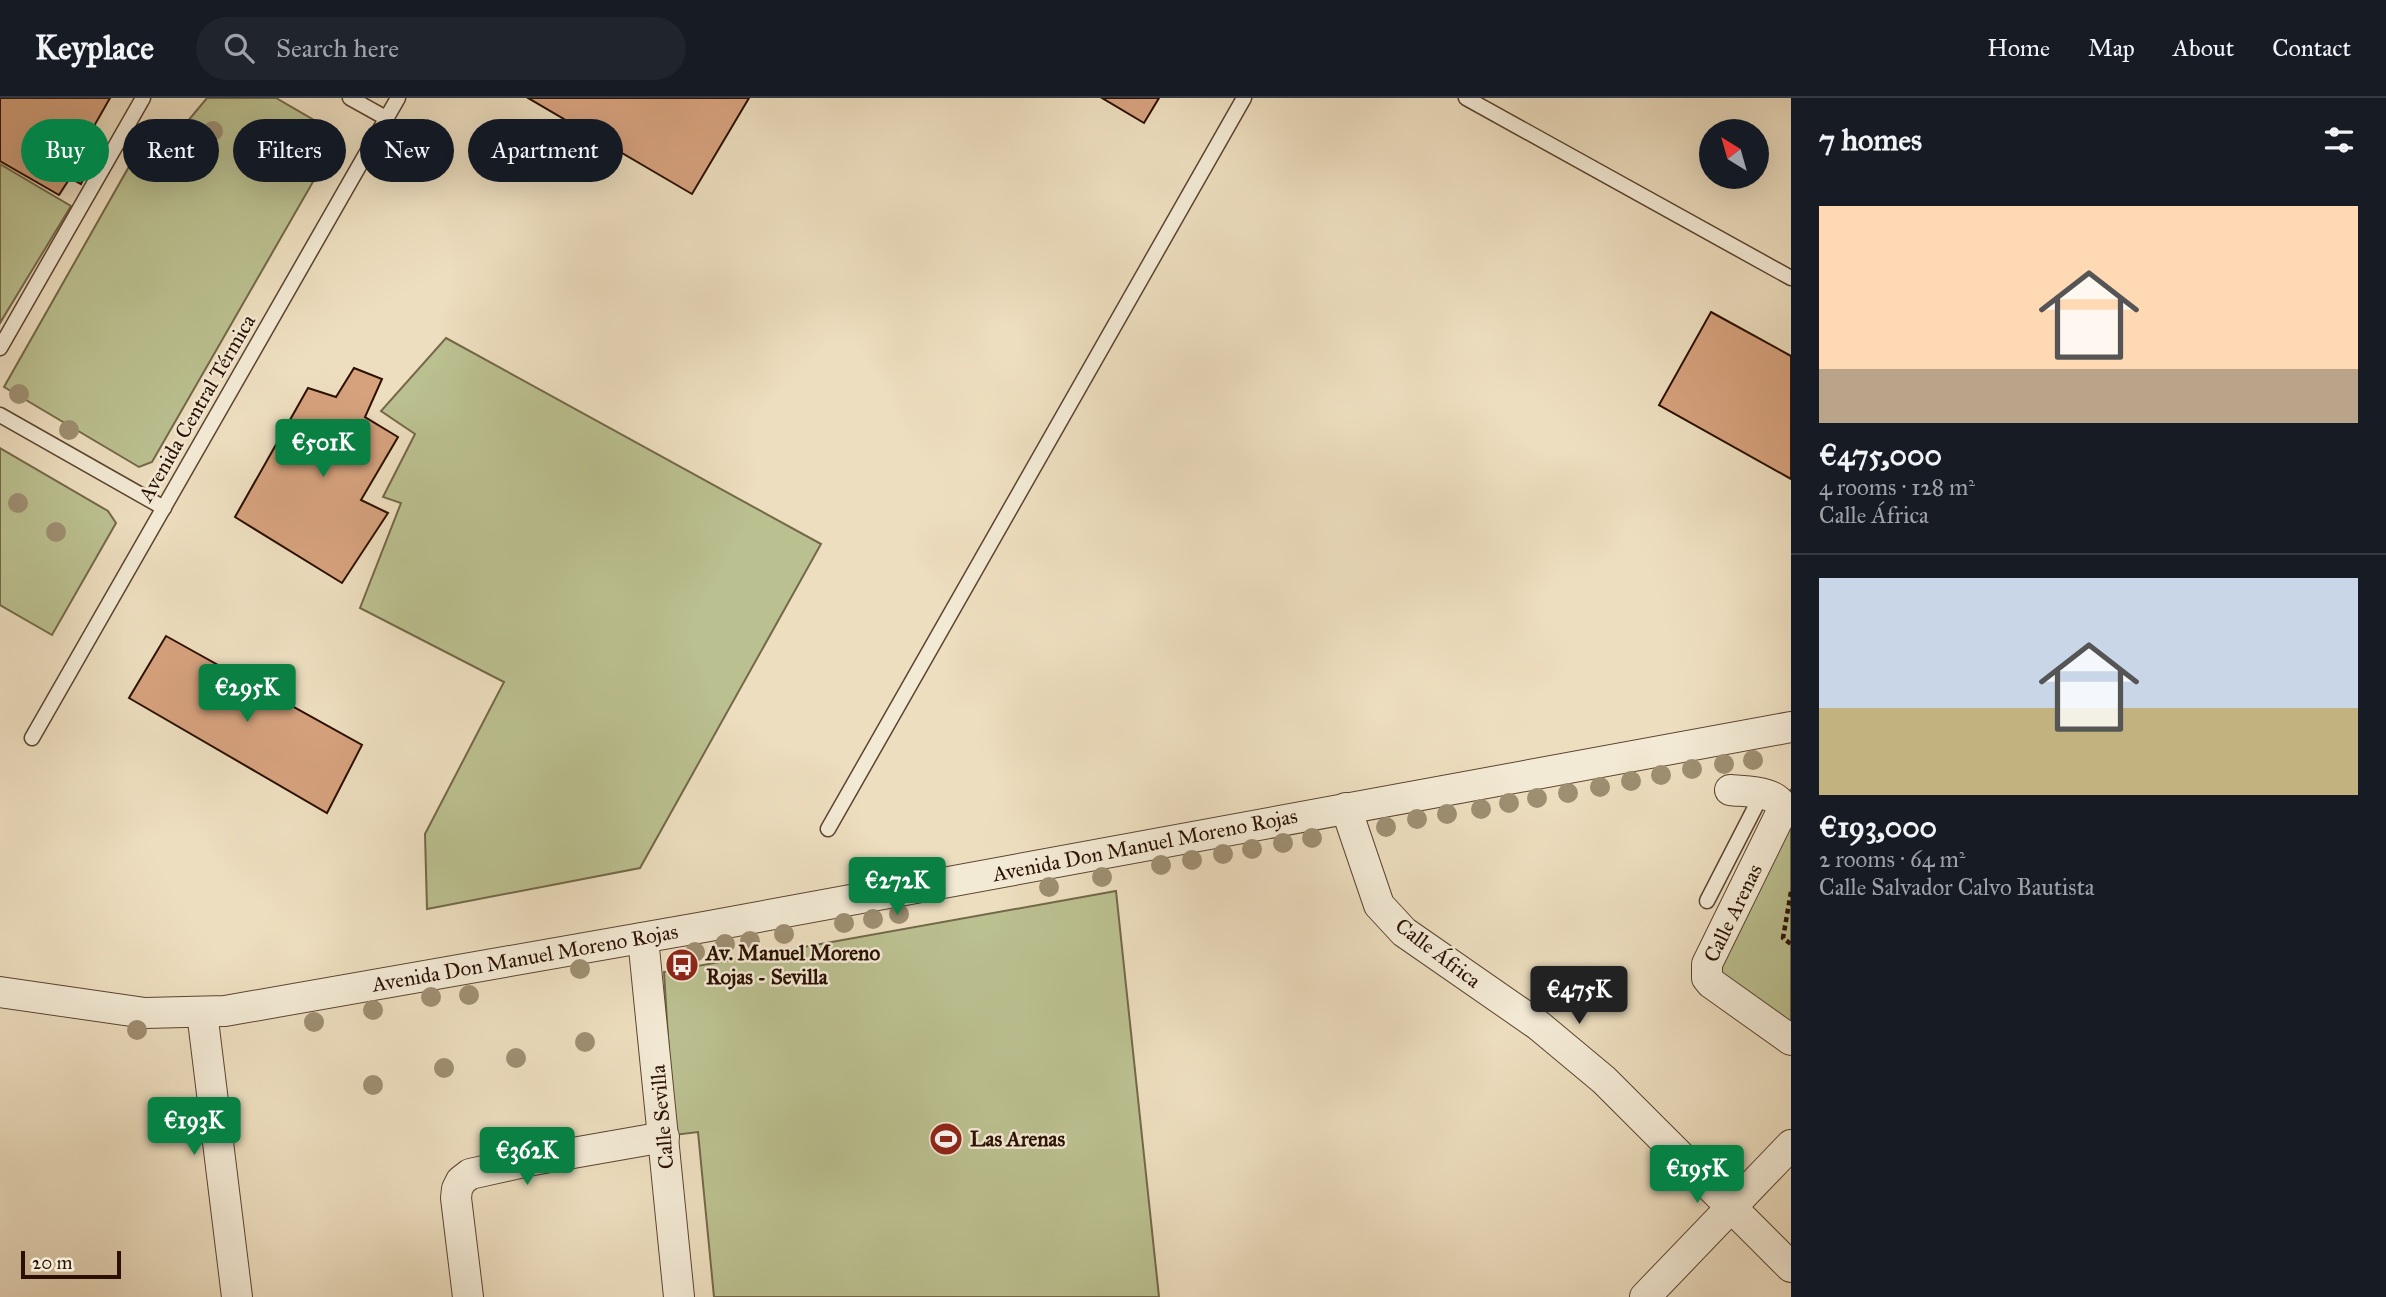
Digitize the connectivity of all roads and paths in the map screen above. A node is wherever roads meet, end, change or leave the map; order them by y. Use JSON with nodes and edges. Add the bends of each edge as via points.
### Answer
{"nodes":[{"id":1,"x":143,"y":98,"type":"edge"},
{"id":2,"x":350,"y":98,"type":"edge"},
{"id":3,"x":398,"y":98,"type":"edge"},
{"id":4,"x":1244,"y":98,"type":"edge"},
{"id":5,"x":1466,"y":98,"type":"edge"},
{"id":6,"x":386,"y":118,"type":"junction"},
{"id":7,"x":1791,"y":278,"type":"edge"},
{"id":8,"x":0,"y":348,"type":"edge"},
{"id":9,"x":0,"y":415,"type":"edge"},
{"id":10,"x":164,"y":508,"type":"junction"},
{"id":11,"x":1791,"y":727,"type":"edge"},
{"id":12,"x":32,"y":738,"type":"dead end"},
{"id":13,"x":1730,"y":790,"type":"dead end"},
{"id":14,"x":1762,"y":793,"type":"junction"},
{"id":15,"x":1346,"y":807,"type":"junction"},
{"id":16,"x":828,"y":829,"type":"dead end"},
{"id":17,"x":1791,"y":892,"type":"edge"},
{"id":18,"x":1707,"y":901,"type":"dead end"},
{"id":19,"x":643,"y":938,"type":"junction"},
{"id":20,"x":1791,"y":944,"type":"edge"},
{"id":21,"x":0,"y":992,"type":"edge"},
{"id":22,"x":202,"y":1012,"type":"junction"},
{"id":23,"x":1791,"y":1040,"type":"edge"},
{"id":24,"x":664,"y":1138,"type":"junction"},
{"id":25,"x":1791,"y":1145,"type":"edge"},
{"id":26,"x":1730,"y":1207,"type":"junction"},
{"id":27,"x":1791,"y":1267,"type":"edge"},
{"id":28,"x":237,"y":1297,"type":"edge"},
{"id":29,"x":467,"y":1297,"type":"edge"},
{"id":30,"x":679,"y":1297,"type":"edge"},
{"id":31,"x":1645,"y":1297,"type":"edge"}],
"edges":[{"from":1,"to":8,"type":"lane"},
{"from":2,"to":6,"type":"lane"},
{"from":3,"to":6,"type":"lane","name":"Avenida Central Térmica"},
{"from":4,"to":16,"type":"lane"},
{"from":5,"to":7,"type":"lane"},
{"from":6,"to":10,"type":"lane","name":"Avenida Central Térmica"},
{"from":9,"to":10,"type":"lane"},
{"from":10,"to":12,"type":"lane","name":"Avenida Central Térmica"},
{"from":11,"to":15,"type":"street","name":"Avenida Don Manuel Moreno Rojas"},
{"from":13,"to":14,"type":"street"},
{"from":14,"to":18,"type":"lane"},
{"from":14,"to":23,"type":"street","name":"Calle Arenas","via":[[1778,800],[1783,809],[1705,970],[1711,983]]},
{"from":15,"to":19,"type":"street","name":"Avenida Don Manuel Moreno Rojas"},
{"from":15,"to":26,"type":"street","name":"Calle África","via":[[1379,905],[1404,932],[1538,1025],[1604,1080]]},
{"from":17,"to":20,"type":"path","via":[[1783,937]]},
{"from":19,"to":22,"type":"street","name":"Avenida Don Manuel Moreno Rojas"},
{"from":19,"to":24,"type":"street","name":"Calle Sevilla"},
{"from":21,"to":22,"type":"street","name":"Avenida Don Manuel Moreno Rojas","via":[[145,1013]]},
{"from":22,"to":28,"type":"street"},
{"from":24,"to":29,"type":"street","via":[[533,1160],[470,1174],[461,1181],[456,1198]]},
{"from":24,"to":30,"type":"street","name":"Calle Sevilla"},
{"from":25,"to":26,"type":"street"},
{"from":26,"to":27,"type":"street","name":"Calle África"},
{"from":26,"to":31,"type":"street"}]}
